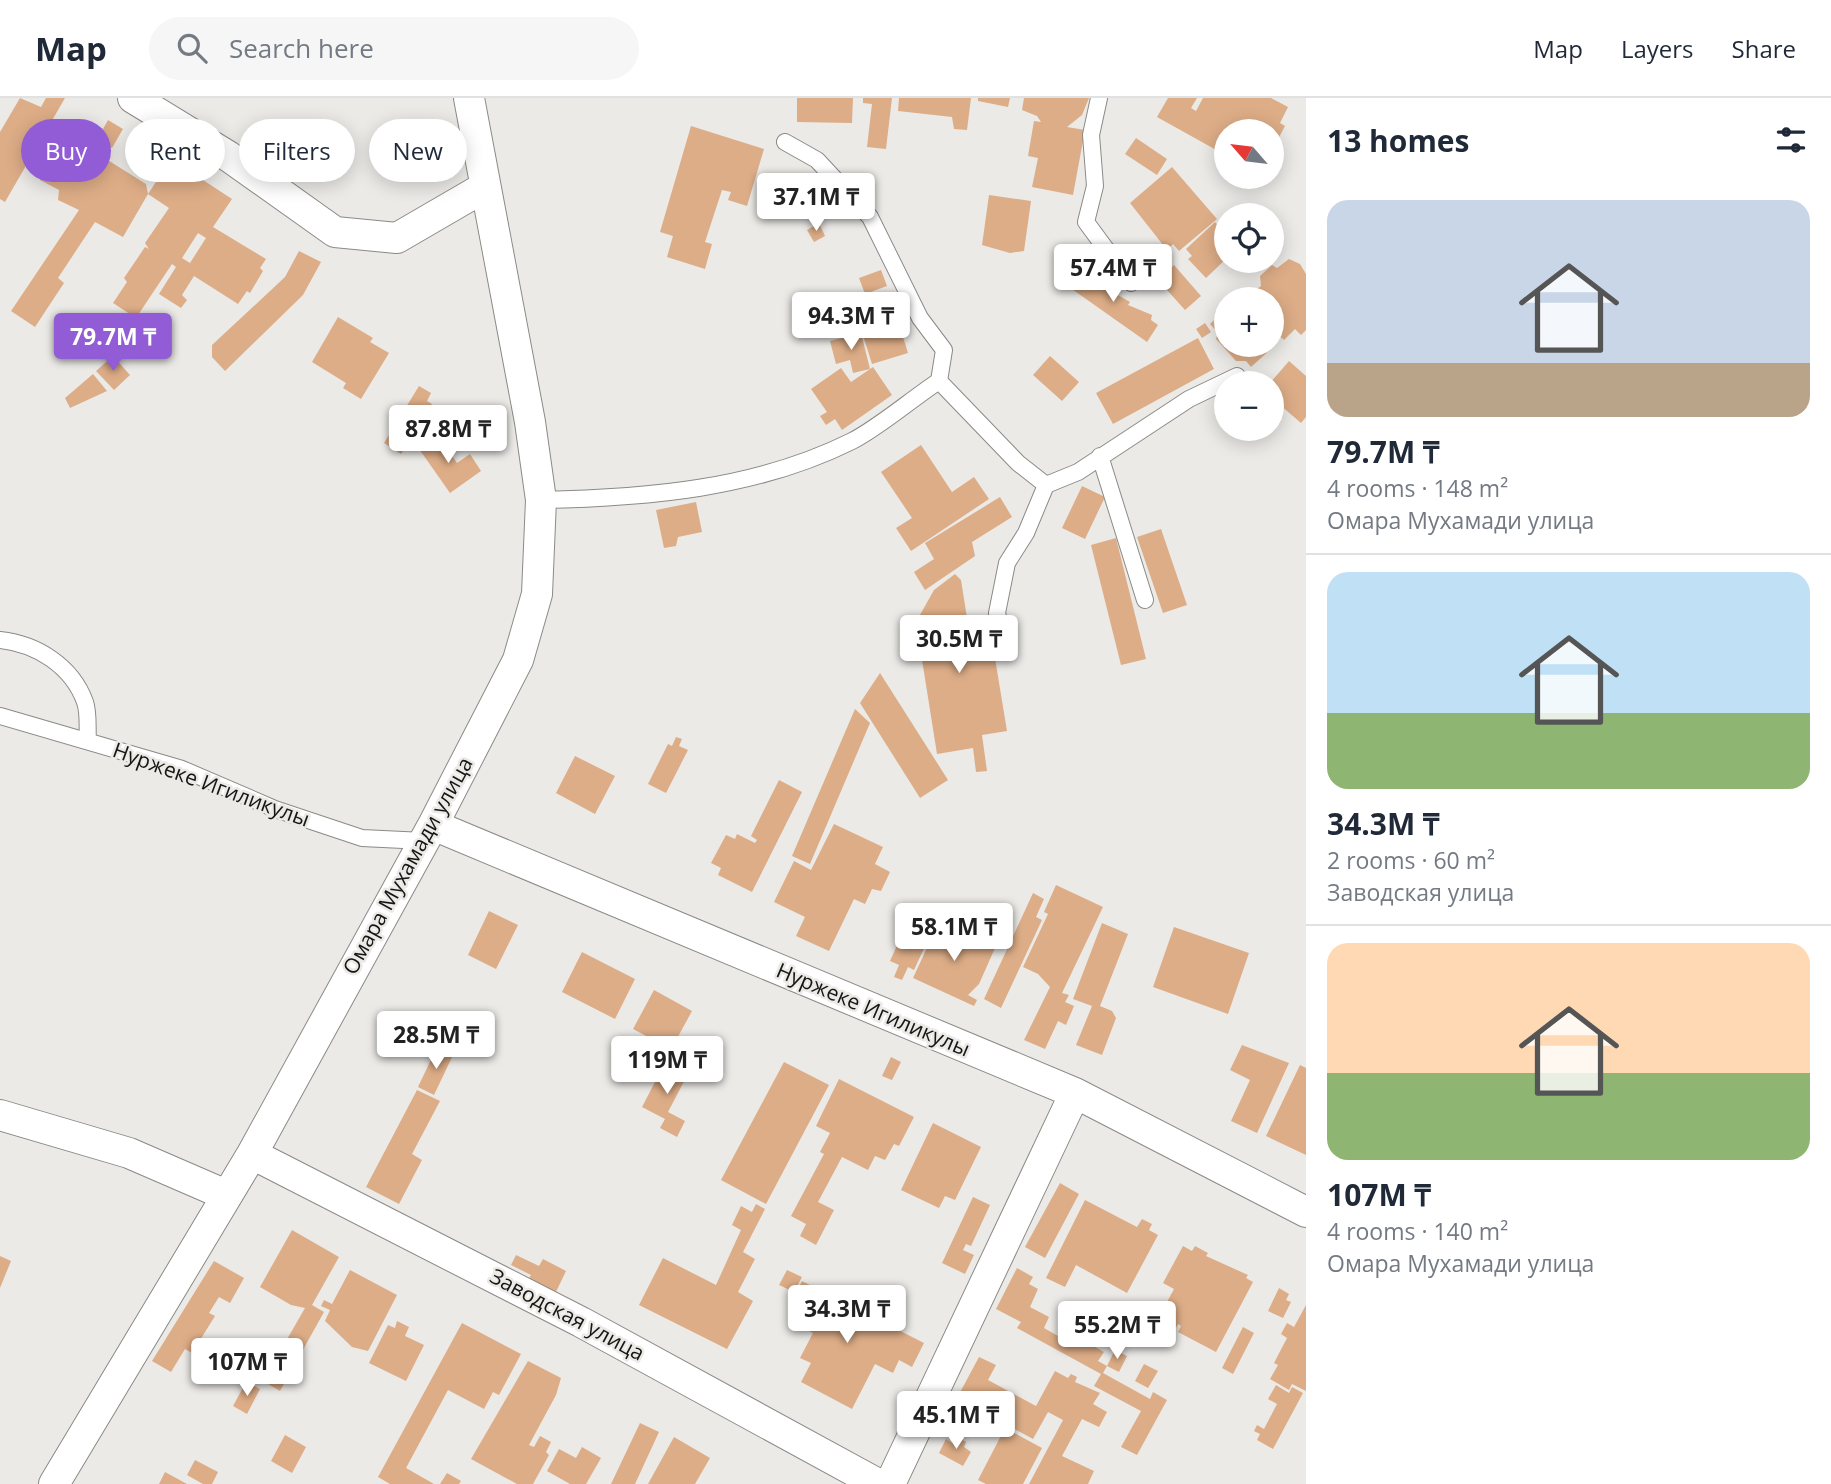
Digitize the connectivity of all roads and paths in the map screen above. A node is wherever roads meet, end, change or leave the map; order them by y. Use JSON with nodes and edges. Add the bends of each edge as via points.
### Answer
{"nodes":[{"id":1,"x":133,"y":98,"type":"edge"},
{"id":2,"x":469,"y":98,"type":"edge"},
{"id":3,"x":1099,"y":98,"type":"edge"},
{"id":4,"x":785,"y":142,"type":"dead end"},
{"id":5,"x":484,"y":188,"type":"junction"},
{"id":6,"x":1131,"y":284,"type":"dead end"},
{"id":7,"x":939,"y":381,"type":"junction"},
{"id":8,"x":1214,"y":387,"type":"edge"},
{"id":9,"x":1100,"y":456,"type":"junction"},
{"id":10,"x":1046,"y":485,"type":"junction"},
{"id":11,"x":541,"y":500,"type":"junction"},
{"id":12,"x":1145,"y":600,"type":"dead end"},
{"id":13,"x":0,"y":640,"type":"edge"},
{"id":14,"x":1007,"y":652,"type":"dead end"},
{"id":15,"x":0,"y":716,"type":"edge"},
{"id":16,"x":88,"y":741,"type":"junction"},
{"id":17,"x":428,"y":833,"type":"junction"},
{"id":18,"x":1074,"y":1093,"type":"junction"},
{"id":19,"x":0,"y":1115,"type":"edge"},
{"id":20,"x":252,"y":1154,"type":"junction"},
{"id":21,"x":226,"y":1195,"type":"junction"},
{"id":22,"x":1306,"y":1212,"type":"edge"},
{"id":23,"x":54,"y":1484,"type":"edge"},
{"id":24,"x":878,"y":1484,"type":"edge"},
{"id":25,"x":890,"y":1484,"type":"edge"}],
"edges":[{"from":1,"to":5,"type":"street","via":[[228,156],[335,232],[397,238]]},
{"from":2,"to":5,"type":"street","name":"Омара Мухамади улица"},
{"from":3,"to":6,"type":"lane","via":[[1091,135],[1095,186],[1086,222]]},
{"from":4,"to":7,"type":"lane","via":[[817,160],[870,217],[920,318],[944,350]]},
{"from":5,"to":11,"type":"street","name":"Омара Мухамади улица"},
{"from":7,"to":10,"type":"lane","via":[[1018,463]]},
{"from":7,"to":11,"type":"lane","via":[[853,441],[759,478],[645,495]]},
{"from":8,"to":9,"type":"lane"},
{"from":9,"to":10,"type":"lane","via":[[1078,472]]},
{"from":9,"to":12,"type":"lane"},
{"from":10,"to":14,"type":"lane","via":[[1026,533],[1007,563],[997,613]]},
{"from":11,"to":17,"type":"street","name":"Омара Мухамади улица","via":[[537,594],[518,660]]},
{"from":13,"to":16,"type":"lane","via":[[43,653],[70,673],[86,704]]},
{"from":15,"to":16,"type":"lane","name":"Нуржеке Игиликулы"},
{"from":16,"to":17,"type":"lane","name":"Нуржеке Игиликулы","via":[[181,769],[275,809],[362,838]]},
{"from":17,"to":18,"type":"street","name":"Нуржеке Игиликулы"},
{"from":17,"to":20,"type":"street","name":"Омара Мухамади улица"},
{"from":18,"to":22,"type":"street","name":"Нуржеке Игиликулы"},
{"from":18,"to":25,"type":"street"},
{"from":19,"to":21,"type":"street","via":[[130,1153]]},
{"from":20,"to":21,"type":"street","name":"Омара Мухамади улица"},
{"from":20,"to":24,"type":"street","name":"Заводская улица","via":[[581,1322]]},
{"from":21,"to":23,"type":"street","name":"Омара Мухамади улица"}]}
